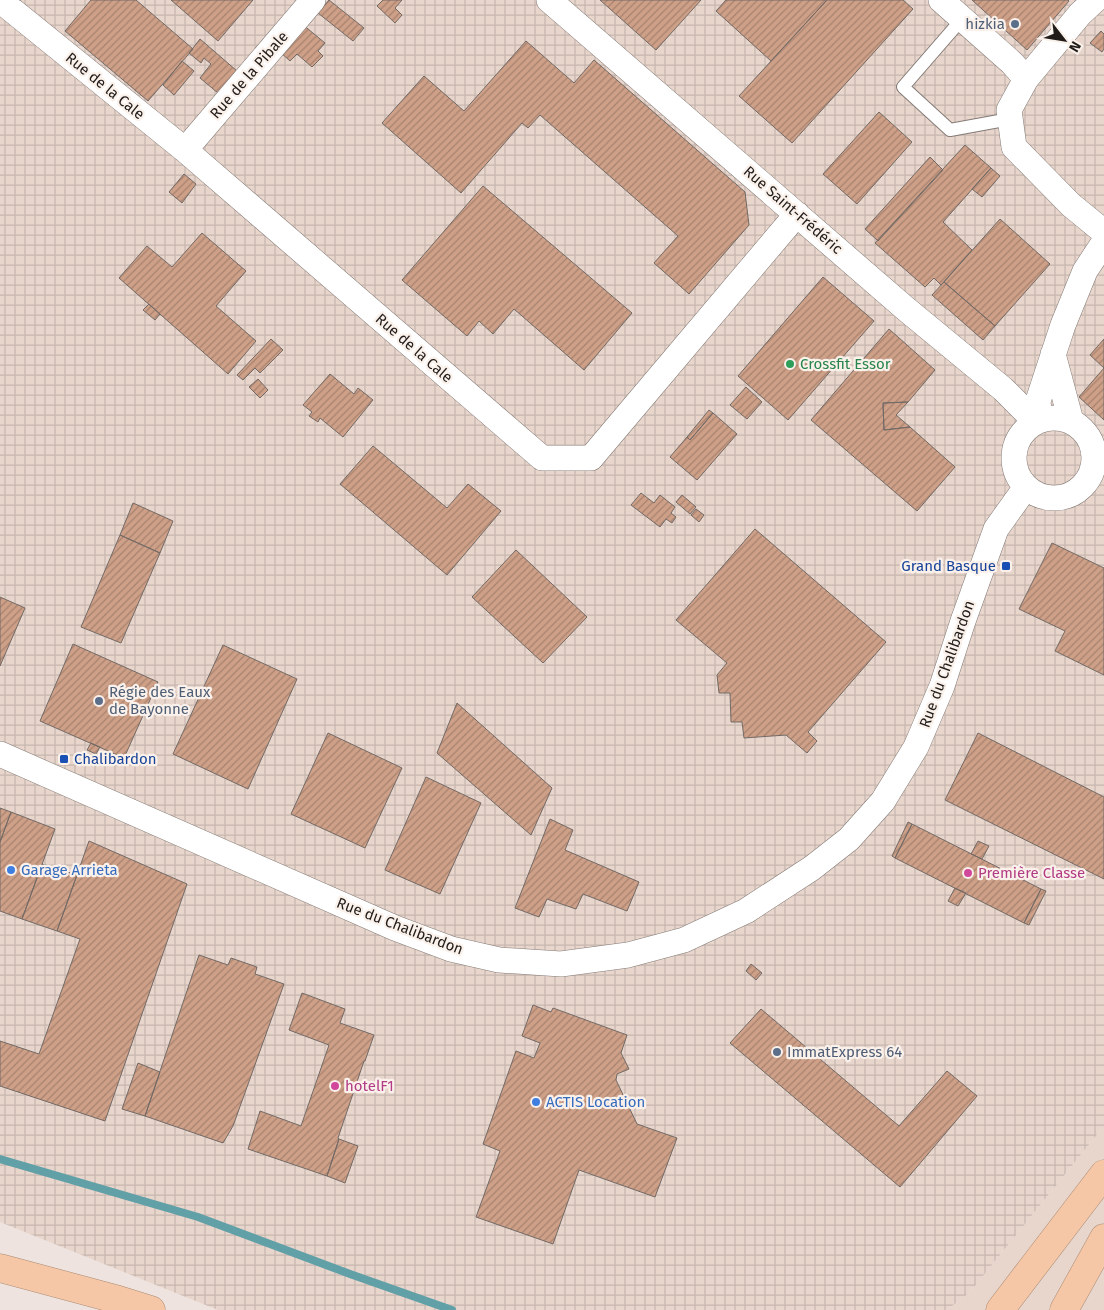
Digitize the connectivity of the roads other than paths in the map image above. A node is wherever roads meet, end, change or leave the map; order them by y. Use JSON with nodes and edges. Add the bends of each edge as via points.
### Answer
{"nodes":[{"id":1,"x":7,"y":0,"type":"edge"},
{"id":2,"x":313,"y":0,"type":"edge"},
{"id":3,"x":549,"y":0,"type":"edge"},
{"id":4,"x":941,"y":0,"type":"edge"},
{"id":5,"x":1095,"y":0,"type":"edge"},
{"id":6,"x":962,"y":19,"type":"junction"},
{"id":7,"x":1026,"y":79,"type":"junction"},
{"id":8,"x":1010,"y":119,"type":"junction"},
{"id":9,"x":185,"y":150,"type":"junction"},
{"id":10,"x":797,"y":214,"type":"junction"},
{"id":11,"x":1104,"y":232,"type":"edge"},
{"id":12,"x":1104,"y":242,"type":"edge"},
{"id":13,"x":1053,"y":354,"type":"junction"},
{"id":14,"x":1038,"y":421,"type":"junction"},
{"id":15,"x":1071,"y":422,"type":"junction"},
{"id":16,"x":1097,"y":479,"type":"edge"},
{"id":17,"x":1026,"y":487,"type":"junction"},
{"id":18,"x":0,"y":754,"type":"edge"},
{"id":19,"x":1104,"y":1174,"type":"edge"},
{"id":20,"x":1104,"y":1238,"type":"edge"},
{"id":21,"x":0,"y":1268,"type":"edge"},
{"id":22,"x":0,"y":1282,"type":"edge"},
{"id":23,"x":1066,"y":1307,"type":"edge"},
{"id":24,"x":82,"y":1310,"type":"edge"},
{"id":25,"x":151,"y":1310,"type":"edge"},
{"id":26,"x":1000,"y":1310,"type":"edge"}],
"edges":[{"from":1,"to":9,"type":"street","name":"Rue de la Cale","via":[[7,6]]},
{"from":2,"to":9,"type":"street","name":"Rue de la Pibale"},
{"from":3,"to":10,"type":"street","name":"Rue Saint-Frédéric"},
{"from":4,"to":6,"type":"street"},
{"from":5,"to":7,"type":"street"},
{"from":6,"to":7,"type":"street"},
{"from":6,"to":8,"type":"lane","via":[[903,86],[950,130]]},
{"from":7,"to":8,"type":"street","via":[[1009,110]]},
{"from":8,"to":11,"type":"street","via":[[1014,147],[1071,205]]},
{"from":9,"to":10,"type":"street","name":"Rue de la Cale","via":[[542,458],[591,458]]},
{"from":10,"to":14,"type":"street","name":"Rue Saint-Frédéric"},
{"from":12,"to":13,"type":"street","via":[[1085,271]]},
{"from":13,"to":14,"type":"street","via":[[1038,401]]},
{"from":13,"to":15,"type":"street"},
{"from":14,"to":15,"type":"street","via":[[1055,418]]},
{"from":14,"to":17,"type":"street","via":[[1024,432],[1016,445],[1017,475]]},
{"from":15,"to":16,"type":"street","via":[[1090,439]]},
{"from":16,"to":17,"type":"street","via":[[1060,498],[1048,498]]},
{"from":17,"to":18,"type":"street","name":"Rue du Chalibardon","via":[[996,529],[942,686],[916,747],[883,802],[848,839],[812,868],[746,911],[684,940],[628,955],[561,964],[499,960],[451,949],[395,928]]},
{"from":19,"to":26,"type":"highway"},
{"from":20,"to":23,"type":"highway"},
{"from":21,"to":25,"type":"highway"},
{"from":22,"to":24,"type":"highway"}]}
